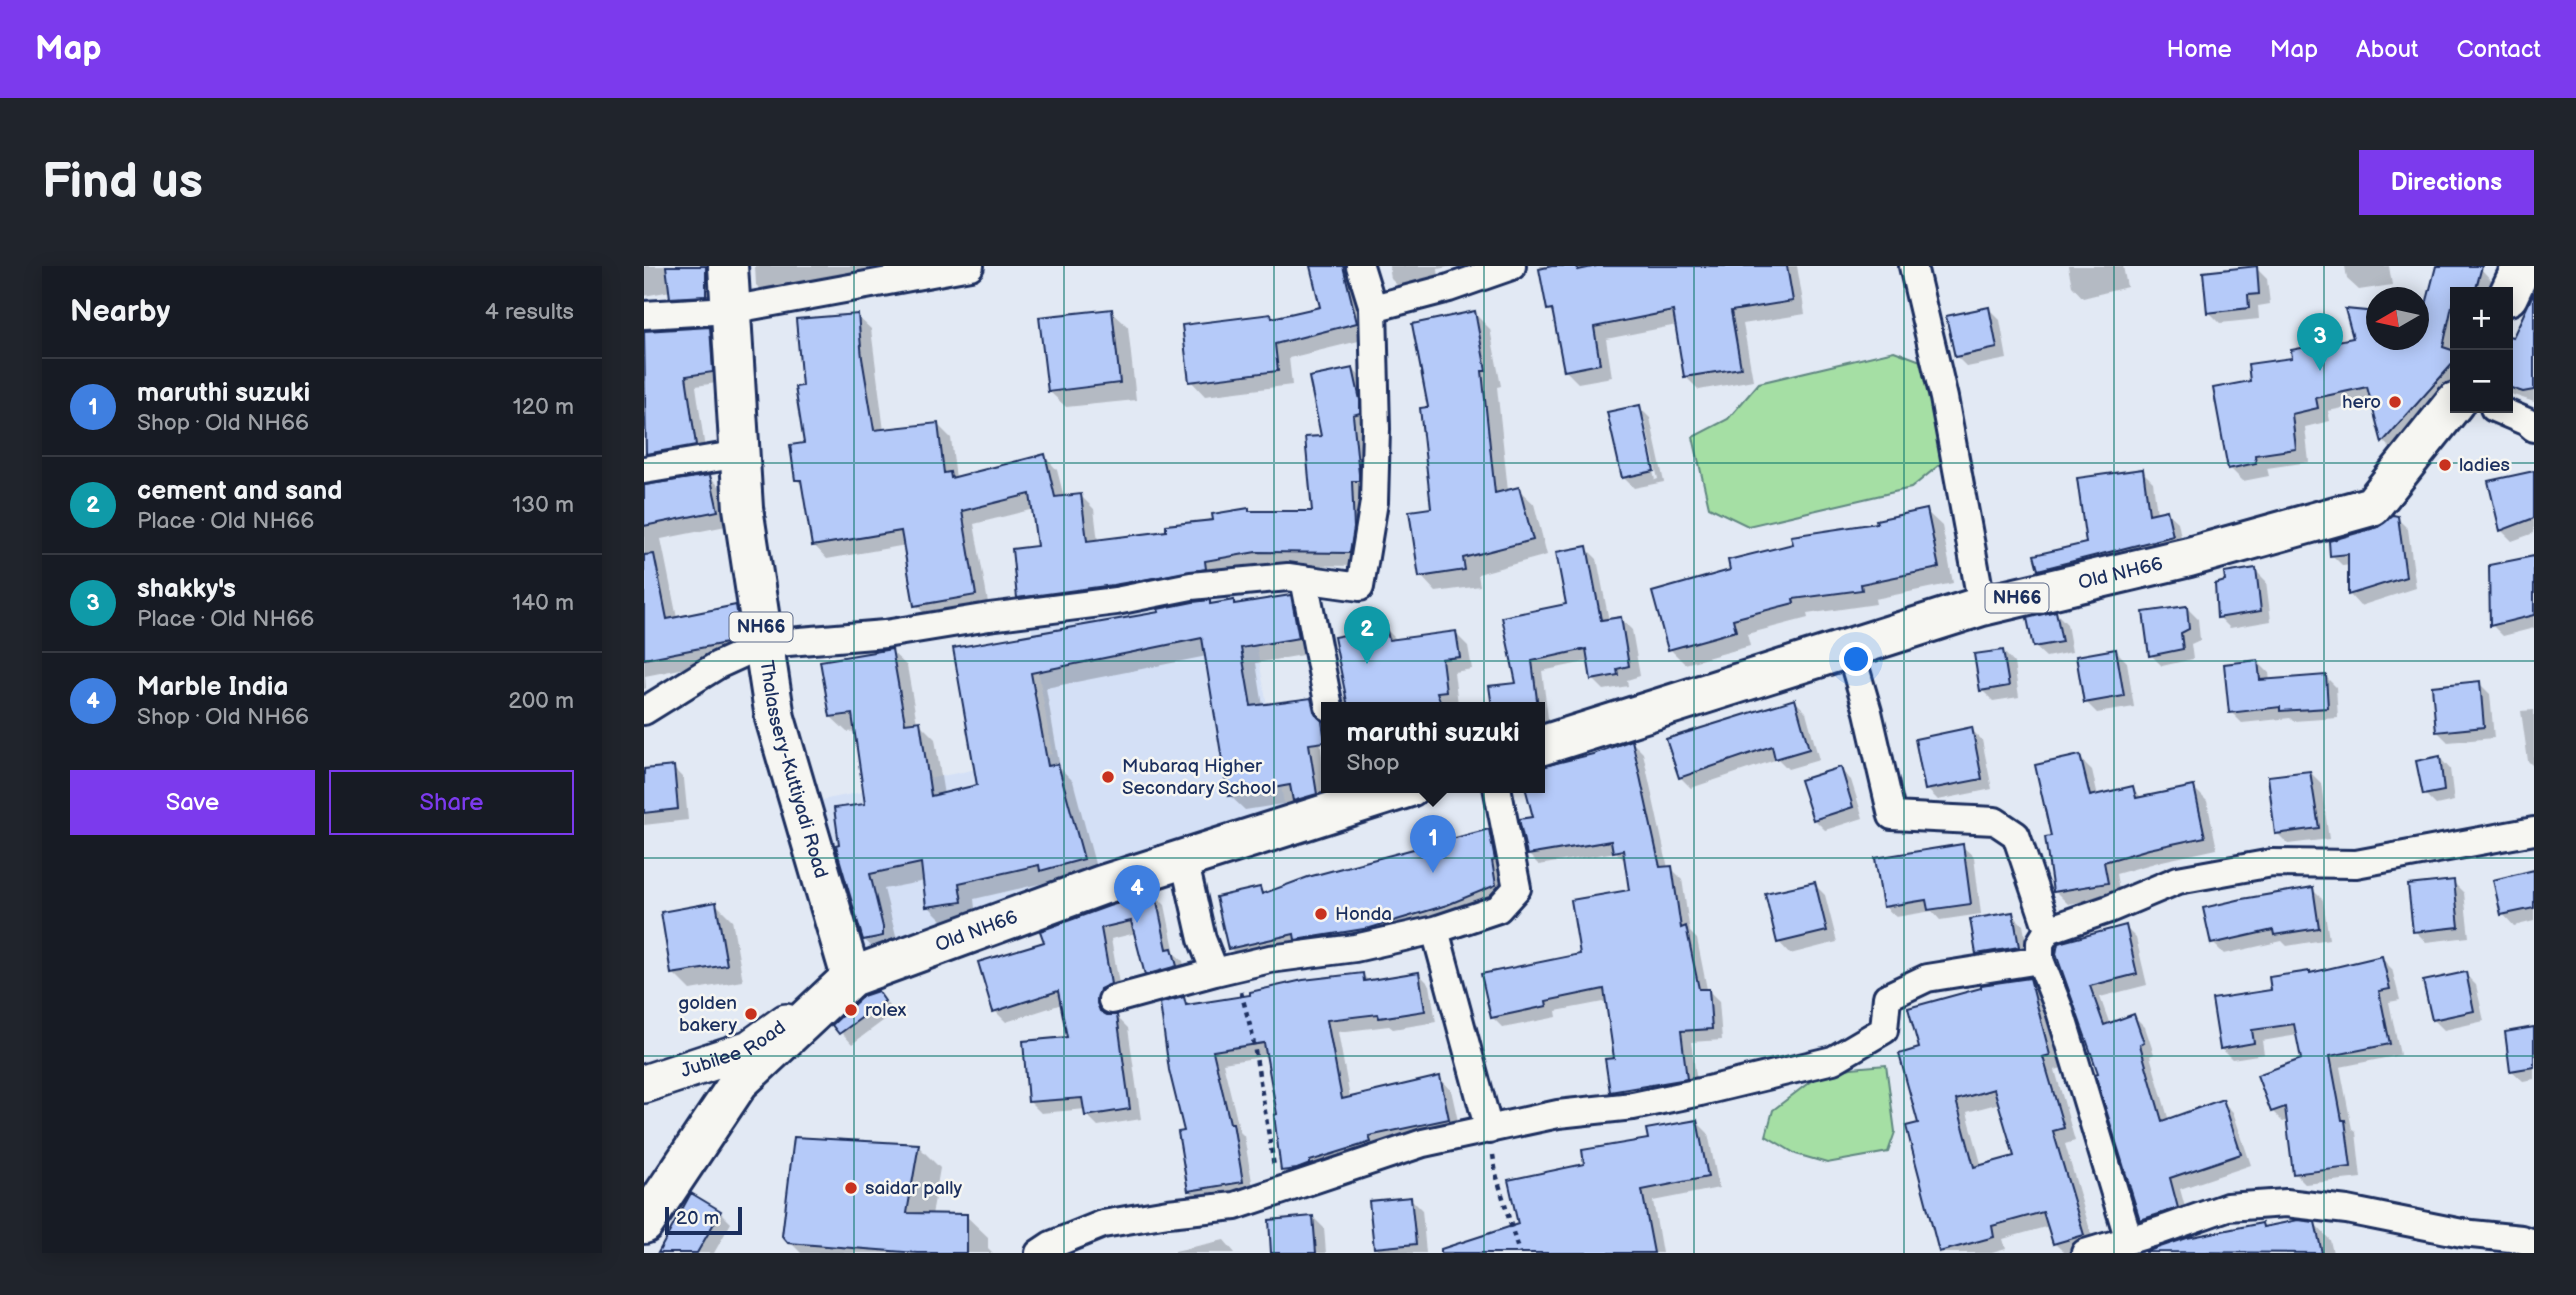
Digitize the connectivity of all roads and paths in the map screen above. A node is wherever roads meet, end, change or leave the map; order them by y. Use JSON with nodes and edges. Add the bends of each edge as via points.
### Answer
{"nodes":[{"id":1,"x":728,"y":266,"type":"edge"},
{"id":2,"x":970,"y":266,"type":"edge"},
{"id":3,"x":1360,"y":266,"type":"edge"},
{"id":4,"x":1512,"y":266,"type":"edge"},
{"id":5,"x":1913,"y":266,"type":"edge"},
{"id":6,"x":2522,"y":266,"type":"edge"},
{"id":7,"x":2512,"y":287,"type":"edge"},
{"id":8,"x":1373,"y":308,"type":"junction"},
{"id":9,"x":730,"y":310,"type":"junction"},
{"id":10,"x":644,"y":315,"type":"edge"},
{"id":11,"x":2450,"y":408,"type":"edge"},
{"id":12,"x":2506,"y":413,"type":"edge"},
{"id":13,"x":2534,"y":428,"type":"edge"},
{"id":14,"x":740,"y":454,"type":"junction"},
{"id":15,"x":644,"y":470,"type":"edge"},
{"id":16,"x":1304,"y":579,"type":"junction"},
{"id":17,"x":1982,"y":606,"type":"junction"},
{"id":18,"x":764,"y":644,"type":"junction"},
{"id":19,"x":1850,"y":650,"type":"junction"},
{"id":20,"x":1328,"y":702,"type":"edge"},
{"id":21,"x":644,"y":711,"type":"edge"},
{"id":22,"x":1545,"y":744,"type":"edge"},
{"id":23,"x":1370,"y":793,"type":"edge"},
{"id":24,"x":1498,"y":793,"type":"edge"},
{"id":25,"x":1350,"y":796,"type":"edge"},
{"id":26,"x":2534,"y":831,"type":"edge"},
{"id":27,"x":1184,"y":859,"type":"junction"},
{"id":28,"x":1435,"y":930,"type":"junction"},
{"id":29,"x":2048,"y":930,"type":"junction"},
{"id":30,"x":2040,"y":961,"type":"junction"},
{"id":31,"x":1226,"y":969,"type":"junction"},
{"id":32,"x":851,"y":977,"type":"junction"},
{"id":33,"x":1112,"y":1000,"type":"dead end"},
{"id":34,"x":646,"y":1077,"type":"edge"},
{"id":35,"x":1489,"y":1130,"type":"junction"},
{"id":36,"x":1278,"y":1191,"type":"junction"},
{"id":37,"x":644,"y":1224,"type":"edge"},
{"id":38,"x":2129,"y":1240,"type":"junction"},
{"id":39,"x":2534,"y":1243,"type":"edge"},
{"id":40,"x":1039,"y":1253,"type":"edge"},
{"id":41,"x":1519,"y":1253,"type":"edge"},
{"id":42,"x":2085,"y":1253,"type":"edge"}],
"edges":[{"from":1,"to":9,"type":"main road","name":"Thalassery-Kuttiyadi Road","number":"NH66"},
{"from":2,"to":9,"type":"street"},
{"from":3,"to":8,"type":"street"},
{"from":4,"to":8,"type":"street"},
{"from":5,"to":17,"type":"street","via":[[1944,398]]},
{"from":6,"to":7,"type":"main road"},
{"from":8,"to":16,"type":"street","via":[[1374,502],[1360,587]]},
{"from":9,"to":10,"type":"street"},
{"from":9,"to":14,"type":"main road","name":"Thalassery-Kuttiyadi Road","number":"NH66"},
{"from":11,"to":17,"type":"main road","name":"Old NH66","number":"NH66","via":[[2372,506],[2189,557]]},
{"from":12,"to":13,"type":"street"},
{"from":14,"to":15,"type":"street"},
{"from":14,"to":18,"type":"main road","name":"Thalassery-Kuttiyadi Road","number":"NH66"},
{"from":16,"to":18,"type":"street","via":[[1191,586],[885,634]]},
{"from":16,"to":20,"type":"street"},
{"from":17,"to":19,"type":"main road","name":"Old NH66","number":"NH66"},
{"from":18,"to":21,"type":"street","via":[[718,665]]},
{"from":18,"to":32,"type":"main road","name":"Thalassery-Kuttiyadi Road","number":"NH66","via":[[775,718]]},
{"from":19,"to":22,"type":"main road","name":"Old NH66","number":"NH66"},
{"from":19,"to":29,"type":"street","via":[[1892,816],[1995,821],[2017,835]]},
{"from":23,"to":25,"type":"main road","name":"Old NH66"},
{"from":24,"to":28,"type":"street","via":[[1517,888],[1498,909]]},
{"from":25,"to":27,"type":"main road","name":"Old NH66"},
{"from":26,"to":29,"type":"street","via":[[2356,864],[2272,863],[2178,880]]},
{"from":27,"to":31,"type":"street","via":[[1202,939]]},
{"from":27,"to":32,"type":"main road","name":"Old NH66"},
{"from":28,"to":31,"type":"street"},
{"from":28,"to":35,"type":"street"},
{"from":29,"to":30,"type":"street","via":[[2040,943]]},
{"from":30,"to":35,"type":"street","via":[[1927,978],[1897,992],[1887,997],[1884,1030],[1833,1060],[1700,1093],[1558,1114]]},
{"from":30,"to":38,"type":"street","via":[[2060,1011]]},
{"from":31,"to":33,"type":"street"},
{"from":31,"to":36,"type":"path","via":[[1265,1104]]},
{"from":32,"to":34,"type":"street","name":"Jubilee Road","via":[[750,1049]]},
{"from":32,"to":37,"type":"main road","name":"Old NH66","via":[[739,1082]]},
{"from":35,"to":36,"type":"street","via":[[1423,1143]]},
{"from":35,"to":41,"type":"path","via":[[1496,1174]]},
{"from":36,"to":40,"type":"street","via":[[1236,1206],[1103,1224]]},
{"from":38,"to":39,"type":"street","via":[[2227,1207],[2287,1203]]},
{"from":38,"to":42,"type":"street"}]}
